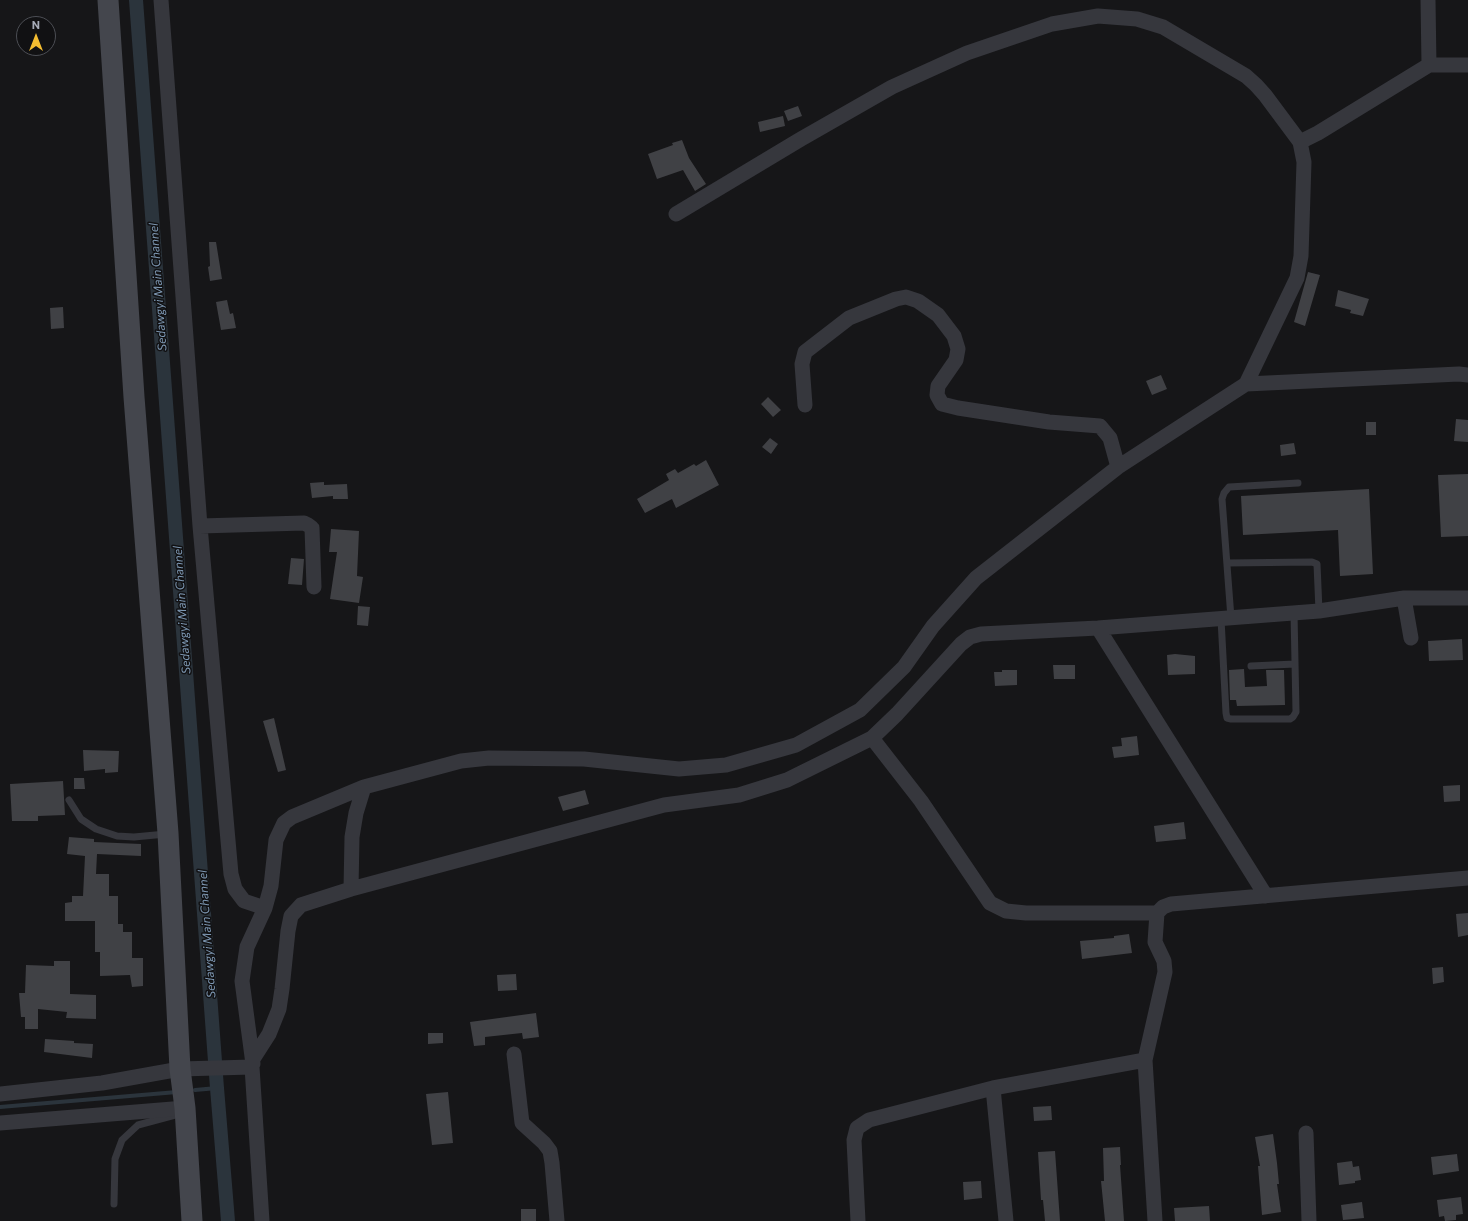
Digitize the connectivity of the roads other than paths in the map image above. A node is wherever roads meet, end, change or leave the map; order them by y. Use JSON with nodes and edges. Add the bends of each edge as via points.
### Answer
{"nodes":[{"id":1,"x":108,"y":0,"type":"edge"},
{"id":2,"x":161,"y":0,"type":"edge"},
{"id":3,"x":1428,"y":0,"type":"edge"},
{"id":4,"x":1429,"y":65,"type":"junction"},
{"id":5,"x":1468,"y":65,"type":"edge"},
{"id":6,"x":1300,"y":142,"type":"junction"},
{"id":7,"x":676,"y":214,"type":"dead end"},
{"id":8,"x":1465,"y":378,"type":"edge"},
{"id":9,"x":1246,"y":384,"type":"junction"},
{"id":10,"x":805,"y":405,"type":"dead end"},
{"id":11,"x":1118,"y":468,"type":"junction"},
{"id":12,"x":1298,"y":483,"type":"dead end"},
{"id":13,"x":200,"y":526,"type":"junction"},
{"id":14,"x":1227,"y":563,"type":"junction"},
{"id":15,"x":314,"y":587,"type":"dead end"},
{"id":16,"x":1404,"y":598,"type":"junction"},
{"id":17,"x":1468,"y":598,"type":"edge"},
{"id":18,"x":1319,"y":611,"type":"junction"},
{"id":19,"x":1294,"y":613,"type":"junction"},
{"id":20,"x":1226,"y":618,"type":"junction"},
{"id":21,"x":1098,"y":628,"type":"junction"},
{"id":22,"x":1411,"y":638,"type":"dead end"},
{"id":23,"x":1295,"y":664,"type":"junction"},
{"id":24,"x":1251,"y":666,"type":"dead end"},
{"id":25,"x":872,"y":738,"type":"junction"},
{"id":26,"x":364,"y":787,"type":"junction"},
{"id":27,"x":69,"y":800,"type":"dead end"},
{"id":28,"x":168,"y":833,"type":"junction"},
{"id":29,"x":1468,"y":878,"type":"edge"},
{"id":30,"x":351,"y":889,"type":"junction"},
{"id":31,"x":1266,"y":896,"type":"junction"},
{"id":32,"x":264,"y":908,"type":"junction"},
{"id":33,"x":1157,"y":913,"type":"junction"},
{"id":34,"x":514,"y":1054,"type":"dead end"},
{"id":35,"x":1145,"y":1060,"type":"junction"},
{"id":36,"x":248,"y":1064,"type":"junction"},
{"id":37,"x":185,"y":1069,"type":"junction"},
{"id":38,"x":993,"y":1088,"type":"junction"},
{"id":39,"x":0,"y":1094,"type":"edge"},
{"id":40,"x":185,"y":1110,"type":"junction"},
{"id":41,"x":0,"y":1122,"type":"edge"},
{"id":42,"x":1306,"y":1133,"type":"dead end"},
{"id":43,"x":114,"y":1204,"type":"dead end"},
{"id":44,"x":192,"y":1221,"type":"edge"},
{"id":45,"x":262,"y":1221,"type":"edge"},
{"id":46,"x":557,"y":1221,"type":"edge"},
{"id":47,"x":858,"y":1221,"type":"edge"},
{"id":48,"x":1006,"y":1221,"type":"edge"},
{"id":49,"x":1155,"y":1221,"type":"edge"},
{"id":50,"x":1310,"y":1221,"type":"edge"}],
"edges":[{"from":1,"to":28,"type":"street","via":[[133,389]]},
{"from":2,"to":13,"type":"street"},
{"from":3,"to":4,"type":"street"},
{"from":4,"to":5,"type":"street"},
{"from":4,"to":6,"type":"street"},
{"from":6,"to":7,"type":"street","via":[[1265,95],[1246,76],[1163,26],[1137,18],[1098,16],[1052,24],[981,48],[892,87]]},
{"from":6,"to":9,"type":"street","via":[[1304,162],[1301,256],[1297,278]]},
{"from":8,"to":9,"type":"street"},
{"from":9,"to":11,"type":"street"},
{"from":10,"to":11,"type":"street","via":[[802,364],[805,352],[849,318],[906,297],[918,301],[938,315],[954,336],[958,349],[956,360],[938,386],[936,395],[942,404],[1049,422],[1100,426],[1110,438]]},
{"from":11,"to":26,"type":"street","via":[[976,578],[932,626],[904,667],[860,710],[796,744],[726,765],[679,769],[584,759],[489,758],[461,761]]},
{"from":12,"to":14,"type":"lane","via":[[1230,487],[1224,493],[1222,499]]},
{"from":13,"to":15,"type":"street","via":[[304,523],[308,525],[312,528]]},
{"from":13,"to":32,"type":"street","via":[[231,874],[235,889],[244,901]]},
{"from":14,"to":18,"type":"lane","via":[[1317,564]]},
{"from":14,"to":20,"type":"lane"},
{"from":16,"to":17,"type":"street"},
{"from":16,"to":18,"type":"street"},
{"from":16,"to":22,"type":"street"},
{"from":18,"to":19,"type":"street"},
{"from":19,"to":20,"type":"street"},
{"from":19,"to":23,"type":"lane"},
{"from":20,"to":21,"type":"street"},
{"from":20,"to":23,"type":"lane","via":[[1227,718],[1290,720],[1296,712]]},
{"from":21,"to":25,"type":"street","via":[[981,634],[970,637]]},
{"from":21,"to":31,"type":"street"},
{"from":23,"to":24,"type":"lane"},
{"from":25,"to":30,"type":"street","via":[[787,780],[739,795],[664,805]]},
{"from":25,"to":33,"type":"street","via":[[921,801],[990,903],[1006,911],[1026,913]]},
{"from":26,"to":30,"type":"street","via":[[352,837]]},
{"from":26,"to":32,"type":"street","via":[[292,817],[284,824],[276,840],[271,886]]},
{"from":27,"to":28,"type":"lane","via":[[81,819],[96,829],[134,838]]},
{"from":28,"to":37,"type":"street"},
{"from":29,"to":31,"type":"street"},
{"from":30,"to":36,"type":"street","via":[[301,905],[291,916],[279,1009],[269,1034]]},
{"from":31,"to":33,"type":"street","via":[[1171,904]]},
{"from":32,"to":36,"type":"street","via":[[247,947],[242,980]]},
{"from":33,"to":35,"type":"street","via":[[1155,942],[1164,961],[1165,972]]},
{"from":34,"to":46,"type":"street","via":[[522,1123],[550,1151]]},
{"from":35,"to":38,"type":"street"},
{"from":35,"to":49,"type":"street"},
{"from":36,"to":37,"type":"street"},
{"from":36,"to":45,"type":"street"},
{"from":37,"to":39,"type":"street","via":[[102,1083]]},
{"from":37,"to":40,"type":"street"},
{"from":38,"to":47,"type":"street","via":[[868,1120],[857,1128],[854,1140]]},
{"from":38,"to":48,"type":"street"},
{"from":40,"to":41,"type":"street"},
{"from":40,"to":43,"type":"lane","via":[[138,1125],[122,1140],[115,1159]]},
{"from":40,"to":44,"type":"street"},
{"from":42,"to":50,"type":"street"}]}
